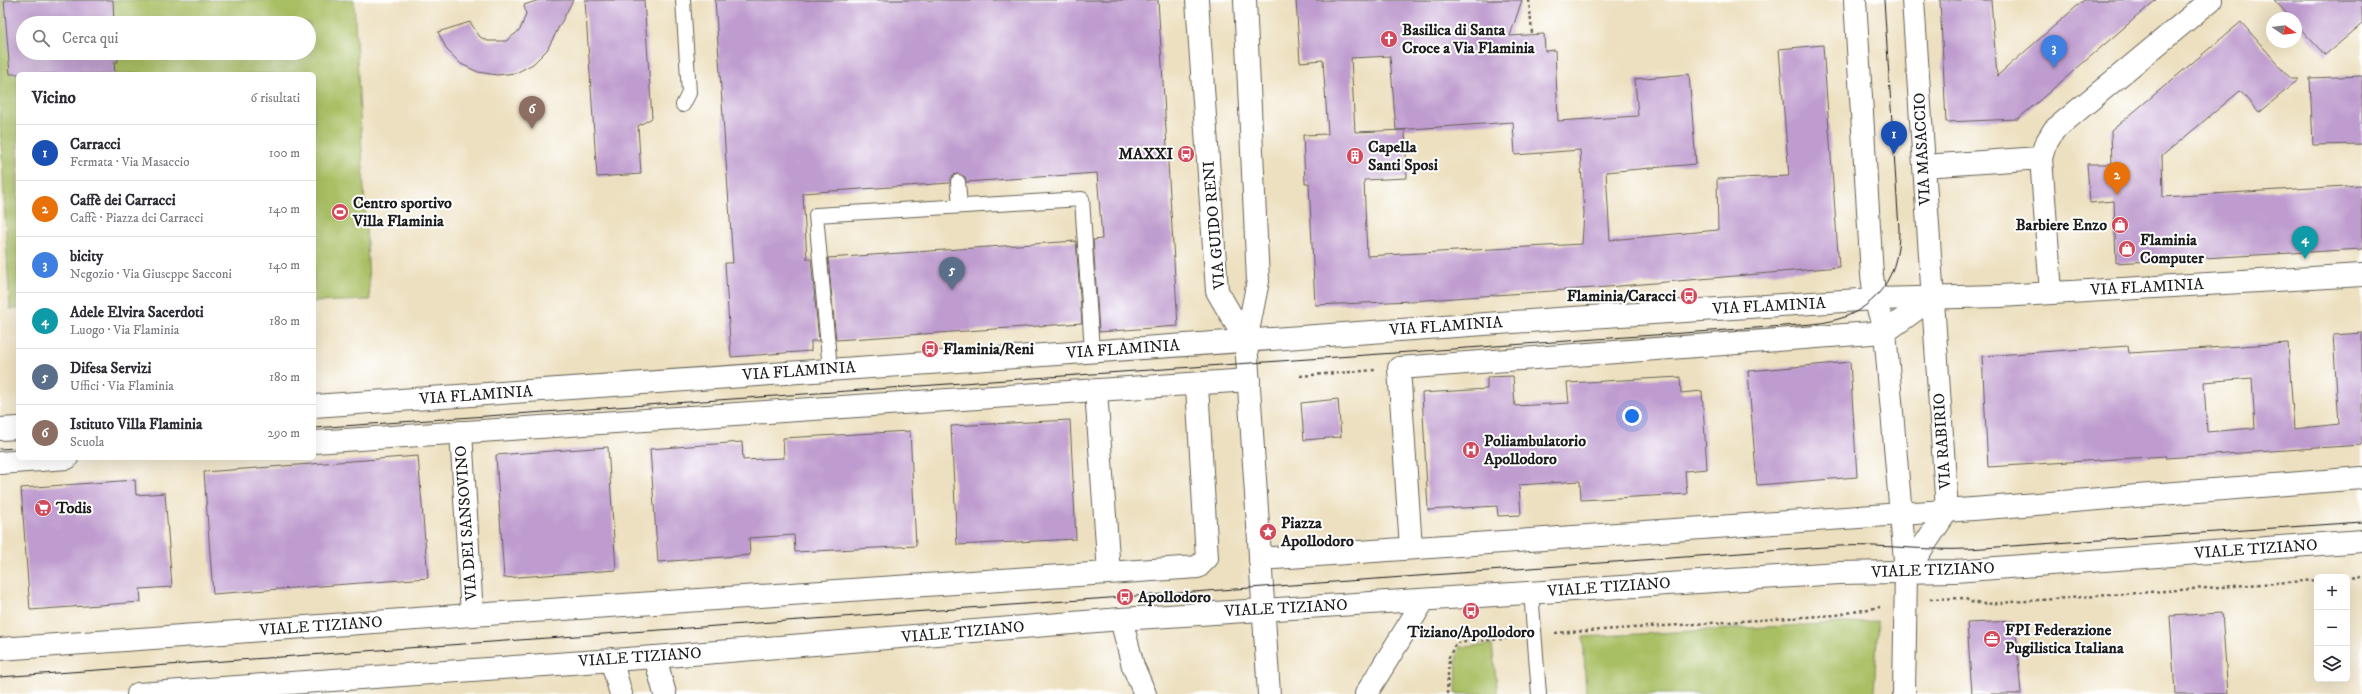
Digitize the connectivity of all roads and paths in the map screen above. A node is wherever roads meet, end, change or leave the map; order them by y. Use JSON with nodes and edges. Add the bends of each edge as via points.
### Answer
{"nodes":[{"id":1,"x":683,"y":0,"type":"edge"},
{"id":2,"x":1197,"y":0,"type":"edge"},
{"id":3,"x":1244,"y":0,"type":"edge"},
{"id":4,"x":1529,"y":0,"type":"edge"},
{"id":5,"x":1855,"y":0,"type":"edge"},
{"id":6,"x":1913,"y":0,"type":"edge"},
{"id":7,"x":2211,"y":0,"type":"edge"},
{"id":8,"x":1532,"y":33,"type":"dead end"},
{"id":9,"x":683,"y":104,"type":"dead end"},
{"id":10,"x":2041,"y":158,"type":"junction"},
{"id":11,"x":1924,"y":166,"type":"junction"},
{"id":12,"x":958,"y":182,"type":"dead end"},
{"id":13,"x":960,"y":206,"type":"junction"},
{"id":14,"x":2362,"y":275,"type":"edge"},
{"id":15,"x":2051,"y":292,"type":"junction"},
{"id":16,"x":1932,"y":298,"type":"junction"},
{"id":17,"x":1875,"y":299,"type":"junction"},
{"id":18,"x":1886,"y":332,"type":"junction"},
{"id":19,"x":1246,"y":341,"type":"junction"},
{"id":20,"x":1092,"y":351,"type":"junction"},
{"id":21,"x":1399,"y":368,"type":"junction"},
{"id":22,"x":830,"y":369,"type":"junction"},
{"id":23,"x":1300,"y":376,"type":"dead end"},
{"id":24,"x":1249,"y":380,"type":"junction"},
{"id":25,"x":1197,"y":385,"type":"junction"},
{"id":26,"x":1096,"y":391,"type":"junction"},
{"id":27,"x":316,"y":406,"type":"edge"},
{"id":28,"x":16,"y":428,"type":"edge"},
{"id":29,"x":0,"y":429,"type":"edge"},
{"id":30,"x":461,"y":432,"type":"junction"},
{"id":31,"x":316,"y":442,"type":"edge"},
{"id":32,"x":40,"y":460,"type":"edge"},
{"id":33,"x":0,"y":463,"type":"edge"},
{"id":34,"x":2362,"y":478,"type":"edge"},
{"id":35,"x":1947,"y":511,"type":"junction"},
{"id":36,"x":1901,"y":514,"type":"junction"},
{"id":37,"x":2362,"y":541,"type":"edge"},
{"id":38,"x":1411,"y":548,"type":"junction"},
{"id":39,"x":1260,"y":559,"type":"junction"},
{"id":40,"x":1109,"y":572,"type":"junction"},
{"id":41,"x":1906,"y":572,"type":"junction"},
{"id":42,"x":2362,"y":577,"type":"edge"},
{"id":43,"x":2350,"y":578,"type":"edge"},
{"id":44,"x":2314,"y":580,"type":"edge"},
{"id":45,"x":1531,"y":592,"type":"junction"},
{"id":46,"x":1424,"y":600,"type":"junction"},
{"id":47,"x":1927,"y":600,"type":"dead end"},
{"id":48,"x":1896,"y":604,"type":"junction"},
{"id":49,"x":1262,"y":609,"type":"junction"},
{"id":50,"x":472,"y":615,"type":"junction"},
{"id":51,"x":1121,"y":619,"type":"junction"},
{"id":52,"x":1562,"y":633,"type":"dead end"},
{"id":53,"x":1503,"y":639,"type":"dead end"},
{"id":54,"x":0,"y":649,"type":"edge"},
{"id":55,"x":655,"y":656,"type":"junction"},
{"id":56,"x":611,"y":659,"type":"junction"},
{"id":57,"x":138,"y":694,"type":"edge"},
{"id":58,"x":621,"y":694,"type":"edge"},
{"id":59,"x":665,"y":694,"type":"edge"},
{"id":60,"x":1145,"y":694,"type":"edge"},
{"id":61,"x":1268,"y":694,"type":"edge"},
{"id":62,"x":1366,"y":694,"type":"edge"},
{"id":63,"x":1447,"y":694,"type":"edge"},
{"id":64,"x":1539,"y":694,"type":"edge"},
{"id":65,"x":1904,"y":694,"type":"edge"}],
"edges":[{"from":1,"to":9,"type":"lane","via":[[689,93]]},
{"from":2,"to":19,"type":"street","name":"VIA GUIDO RENI","via":[[1216,291]]},
{"from":3,"to":19,"type":"street","via":[[1258,281]]},
{"from":4,"to":8,"type":"path"},
{"from":5,"to":17,"type":"street"},
{"from":6,"to":11,"type":"street","name":"VIA MASACCIO"},
{"from":7,"to":10,"type":"street","via":[[2054,130]]},
{"from":10,"to":11,"type":"street"},
{"from":10,"to":15,"type":"street"},
{"from":11,"to":16,"type":"street","name":"VIA MASACCIO"},
{"from":12,"to":13,"type":"lane"},
{"from":13,"to":20,"type":"lane","via":[[1082,199]]},
{"from":13,"to":22,"type":"lane","via":[[816,215]]},
{"from":14,"to":15,"type":"street","name":"VIA FLAMINIA"},
{"from":15,"to":16,"type":"street","name":"VIA FLAMINIA"},
{"from":16,"to":17,"type":"street","name":"VIA FLAMINIA"},
{"from":16,"to":18,"type":"street"},
{"from":16,"to":35,"type":"street","name":"VIA RABIRIO"},
{"from":17,"to":18,"type":"street"},
{"from":17,"to":19,"type":"street","name":"VIA FLAMINIA"},
{"from":18,"to":21,"type":"street","name":"VIA FLAMINIA"},
{"from":18,"to":36,"type":"street"},
{"from":19,"to":20,"type":"street","name":"VIA FLAMINIA"},
{"from":19,"to":24,"type":"street"},
{"from":20,"to":22,"type":"street","name":"VIA FLAMINIA"},
{"from":21,"to":23,"type":"path"},
{"from":21,"to":38,"type":"street"},
{"from":22,"to":27,"type":"street","name":"VIA FLAMINIA"},
{"from":24,"to":25,"type":"street"},
{"from":24,"to":39,"type":"street"},
{"from":25,"to":26,"type":"street"},
{"from":25,"to":40,"type":"street","name":"VIALE TIZIANO","via":[[1207,558],[1198,568]]},
{"from":26,"to":30,"type":"street"},
{"from":26,"to":40,"type":"street"},
{"from":28,"to":29,"type":"street"},
{"from":30,"to":31,"type":"street"},
{"from":30,"to":50,"type":"street","name":"VIA DEI SANSOVINO"},
{"from":32,"to":33,"type":"street"},
{"from":34,"to":35,"type":"street"},
{"from":35,"to":36,"type":"street"},
{"from":35,"to":41,"type":"street","name":"VIA RABIRIO"},
{"from":36,"to":38,"type":"street"},
{"from":36,"to":41,"type":"street"},
{"from":37,"to":41,"type":"street","name":"VIALE TIZIANO","via":[[1955,571]]},
{"from":38,"to":39,"type":"street"},
{"from":39,"to":49,"type":"street"},
{"from":40,"to":50,"type":"street","name":"VIALE TIZIANO"},
{"from":41,"to":45,"type":"street","name":"VIALE TIZIANO","via":[[1839,573]]},
{"from":41,"to":48,"type":"street"},
{"from":42,"to":43,"type":"path"},
{"from":44,"to":47,"type":"path","via":[[1985,604],[1970,602],[1965,598]]},
{"from":45,"to":46,"type":"street","name":"VIALE TIZIANO"},
{"from":45,"to":64,"type":"lane"},
{"from":46,"to":49,"type":"street","name":"VIALE TIZIANO"},
{"from":46,"to":62,"type":"street"},
{"from":48,"to":52,"type":"path","via":[[1836,614]]},
{"from":48,"to":65,"type":"street"},
{"from":49,"to":51,"type":"street","name":"VIALE TIZIANO"},
{"from":49,"to":61,"type":"street"},
{"from":50,"to":54,"type":"street","name":"VIALE TIZIANO"},
{"from":51,"to":55,"type":"street","name":"VIALE TIZIANO"},
{"from":51,"to":60,"type":"street","via":[[1133,666]]},
{"from":53,"to":63,"type":"path","via":[[1456,643],[1448,657]]},
{"from":55,"to":56,"type":"street","name":"VIALE TIZIANO"},
{"from":55,"to":59,"type":"street"},
{"from":56,"to":57,"type":"street","name":"VIALE TIZIANO"},
{"from":56,"to":58,"type":"street"}]}
